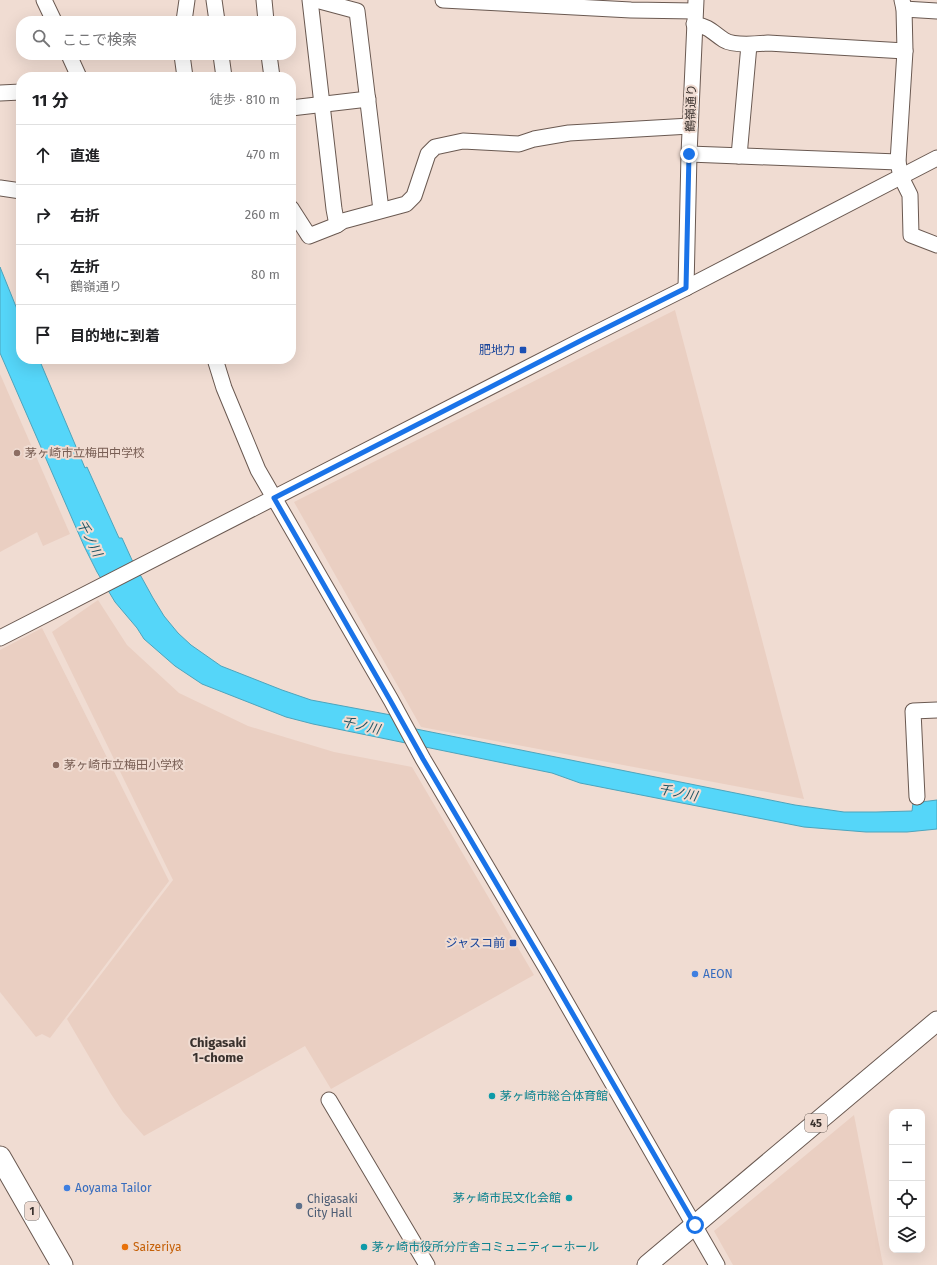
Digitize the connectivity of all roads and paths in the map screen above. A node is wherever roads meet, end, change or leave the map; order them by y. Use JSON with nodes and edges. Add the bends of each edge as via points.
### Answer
{"nodes":[{"id":1,"x":44,"y":0,"type":"edge"},
{"id":2,"x":187,"y":0,"type":"edge"},
{"id":3,"x":214,"y":0,"type":"edge"},
{"id":4,"x":264,"y":0,"type":"edge"},
{"id":5,"x":310,"y":0,"type":"edge"},
{"id":6,"x":316,"y":0,"type":"edge"},
{"id":7,"x":443,"y":0,"type":"edge"},
{"id":8,"x":903,"y":5,"type":"edge"},
{"id":9,"x":937,"y":11,"type":"edge"},
{"id":10,"x":695,"y":12,"type":"edge"},
{"id":11,"x":52,"y":16,"type":"edge"},
{"id":12,"x":185,"y":16,"type":"edge"},
{"id":13,"x":216,"y":16,"type":"edge"},
{"id":14,"x":266,"y":16,"type":"edge"},
{"id":15,"x":749,"y":45,"type":"junction"},
{"id":16,"x":905,"y":51,"type":"junction"},
{"id":17,"x":71,"y":60,"type":"edge"},
{"id":18,"x":183,"y":60,"type":"edge"},
{"id":19,"x":222,"y":60,"type":"edge"},
{"id":20,"x":270,"y":60,"type":"edge"},
{"id":21,"x":77,"y":72,"type":"edge"},
{"id":22,"x":184,"y":72,"type":"edge"},
{"id":23,"x":223,"y":72,"type":"edge"},
{"id":24,"x":271,"y":72,"type":"edge"},
{"id":25,"x":16,"y":92,"type":"edge"},
{"id":26,"x":0,"y":93,"type":"edge"},
{"id":27,"x":368,"y":99,"type":"junction"},
{"id":28,"x":321,"y":104,"type":"junction"},
{"id":29,"x":296,"y":107,"type":"edge"},
{"id":30,"x":690,"y":126,"type":"junction"},
{"id":31,"x":689,"y":154,"type":"junction"},
{"id":32,"x":739,"y":156,"type":"junction"},
{"id":33,"x":937,"y":158,"type":"edge"},
{"id":34,"x":898,"y":162,"type":"junction"},
{"id":35,"x":901,"y":177,"type":"junction"},
{"id":36,"x":0,"y":188,"type":"edge"},
{"id":37,"x":16,"y":190,"type":"edge"},
{"id":38,"x":381,"y":210,"type":"junction"},
{"id":39,"x":296,"y":216,"type":"edge"},
{"id":40,"x":337,"y":225,"type":"junction"},
{"id":41,"x":937,"y":245,"type":"edge"},
{"id":42,"x":686,"y":288,"type":"junction"},
{"id":43,"x":217,"y":364,"type":"edge"},
{"id":44,"x":274,"y":498,"type":"junction"},
{"id":45,"x":0,"y":638,"type":"edge"},
{"id":46,"x":937,"y":710,"type":"edge"},
{"id":47,"x":917,"y":797,"type":"dead end"},
{"id":48,"x":937,"y":1021,"type":"edge"},
{"id":49,"x":329,"y":1100,"type":"dead end"},
{"id":50,"x":0,"y":1157,"type":"edge"},
{"id":51,"x":695,"y":1225,"type":"junction"},
{"id":52,"x":62,"y":1265,"type":"edge"},
{"id":53,"x":427,"y":1265,"type":"edge"},
{"id":54,"x":647,"y":1265,"type":"edge"},
{"id":55,"x":717,"y":1265,"type":"edge"}],
"edges":[{"from":1,"to":11,"type":"street"},
{"from":2,"to":12,"type":"street"},
{"from":3,"to":13,"type":"street"},
{"from":4,"to":14,"type":"street"},
{"from":5,"to":28,"type":"street"},
{"from":6,"to":27,"type":"street","via":[[358,11]]},
{"from":7,"to":10,"type":"street"},
{"from":8,"to":9,"type":"street"},
{"from":8,"to":16,"type":"street"},
{"from":10,"to":15,"type":"street","via":[[705,26],[726,42]]},
{"from":10,"to":30,"type":"street","name":"鶴嶺通り"},
{"from":15,"to":16,"type":"street","via":[[768,43]]},
{"from":15,"to":32,"type":"street"},
{"from":16,"to":34,"type":"street"},
{"from":17,"to":21,"type":"street"},
{"from":18,"to":22,"type":"street"},
{"from":19,"to":23,"type":"street"},
{"from":20,"to":24,"type":"street"},
{"from":25,"to":26,"type":"street"},
{"from":27,"to":28,"type":"street"},
{"from":27,"to":38,"type":"street"},
{"from":28,"to":29,"type":"street"},
{"from":28,"to":40,"type":"street"},
{"from":30,"to":31,"type":"street","name":"鶴嶺通り"},
{"from":30,"to":38,"type":"street","via":[[569,133],[519,144],[463,141],[435,147],[428,154],[414,196],[406,204]]},
{"from":31,"to":32,"type":"street"},
{"from":31,"to":42,"type":"street","name":"鶴嶺通り"},
{"from":32,"to":34,"type":"street"},
{"from":33,"to":35,"type":"street"},
{"from":34,"to":35,"type":"street"},
{"from":35,"to":41,"type":"street","via":[[910,195],[911,236]]},
{"from":35,"to":42,"type":"street"},
{"from":36,"to":37,"type":"street"},
{"from":38,"to":40,"type":"street"},
{"from":39,"to":40,"type":"street","via":[[309,236]]},
{"from":42,"to":44,"type":"street"},
{"from":43,"to":44,"type":"street","via":[[258,470]]},
{"from":44,"to":45,"type":"street"},
{"from":44,"to":51,"type":"street"},
{"from":46,"to":47,"type":"street","via":[[913,711]]},
{"from":48,"to":51,"type":"main road","number":"45"},
{"from":49,"to":53,"type":"street"},
{"from":50,"to":52,"type":"highway","number":"1"},
{"from":51,"to":54,"type":"main road","number":"45"},
{"from":51,"to":55,"type":"street"}]}
